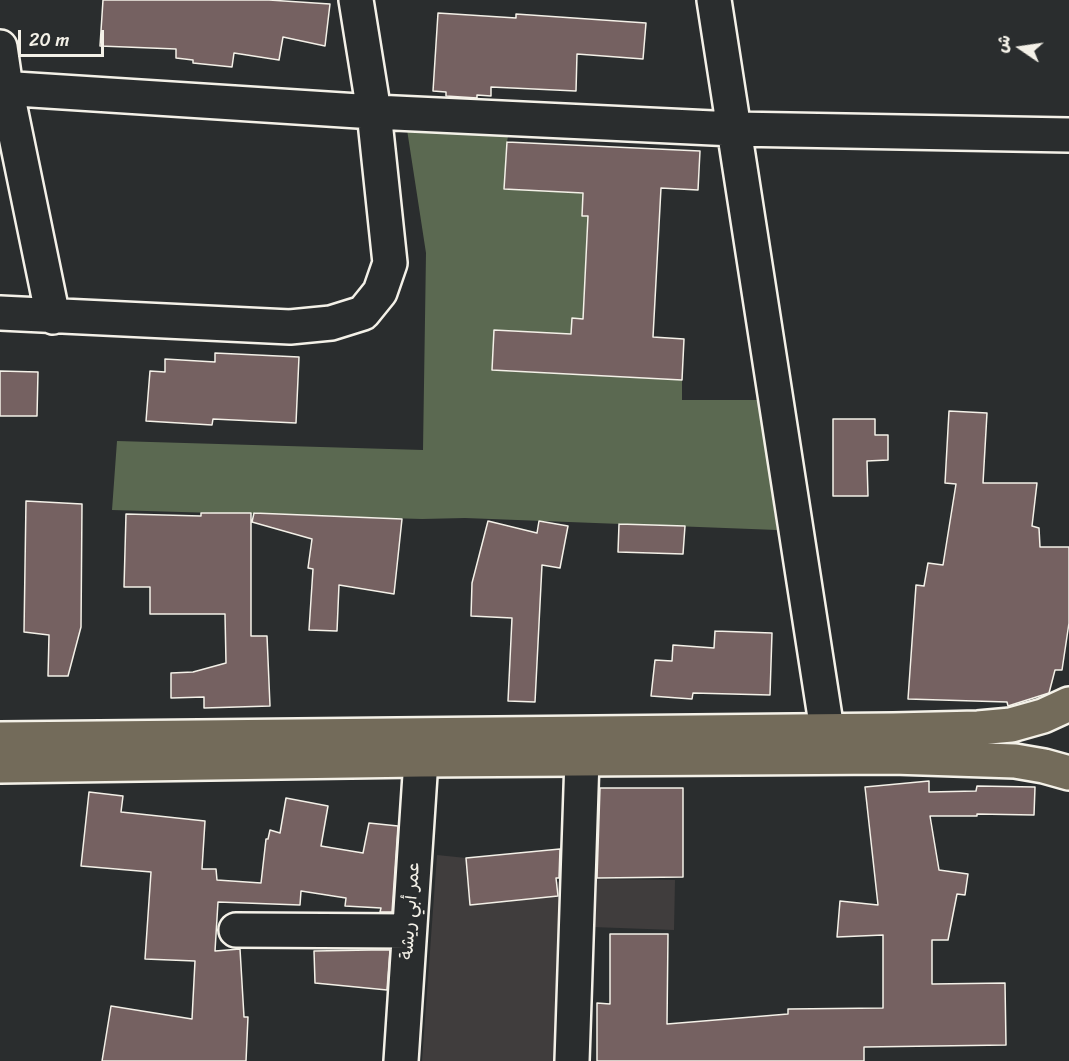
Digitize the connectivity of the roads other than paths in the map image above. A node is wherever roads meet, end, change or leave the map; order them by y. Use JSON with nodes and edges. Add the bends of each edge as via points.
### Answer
{"nodes":[{"id":1,"x":356,"y":0,"type":"edge"},
{"id":2,"x":714,"y":0,"type":"edge"},
{"id":3,"x":0,"y":47,"type":"edge"},
{"id":4,"x":3,"y":88,"type":"edge"},
{"id":5,"x":375,"y":112,"type":"junction"},
{"id":6,"x":734,"y":129,"type":"junction"},
{"id":7,"x":1069,"y":135,"type":"edge"},
{"id":8,"x":0,"y":313,"type":"edge"},
{"id":9,"x":53,"y":317,"type":"junction"},
{"id":10,"x":1069,"y":704,"type":"edge"},
{"id":11,"x":827,"y":730,"type":"junction"},
{"id":12,"x":0,"y":739,"type":"edge"},
{"id":13,"x":582,"y":759,"type":"junction"},
{"id":14,"x":421,"y":760,"type":"junction"},
{"id":15,"x":0,"y":766,"type":"edge"},
{"id":16,"x":1069,"y":773,"type":"edge"},
{"id":17,"x":236,"y":930,"type":"dead end"},
{"id":18,"x":409,"y":931,"type":"junction"},
{"id":19,"x":402,"y":1061,"type":"edge"},
{"id":20,"x":572,"y":1061,"type":"edge"}],
"edges":[{"from":1,"to":5,"type":"street"},
{"from":2,"to":6,"type":"street"},
{"from":3,"to":4,"type":"street"},
{"from":4,"to":5,"type":"street"},
{"from":4,"to":9,"type":"street"},
{"from":5,"to":6,"type":"street"},
{"from":5,"to":9,"type":"street","via":[[390,262],[380,292],[363,312],[331,323],[290,327]]},
{"from":6,"to":7,"type":"street"},
{"from":6,"to":11,"type":"street"},
{"from":8,"to":9,"type":"street"},
{"from":10,"to":11,"type":"main road","via":[[1011,725]]},
{"from":11,"to":12,"type":"main road"},
{"from":13,"to":14,"type":"main road"},
{"from":13,"to":16,"type":"main road","via":[[893,757],[1015,761]]},
{"from":13,"to":20,"type":"street"},
{"from":14,"to":15,"type":"main road"},
{"from":14,"to":18,"type":"street","name":"عمر أبي ريشة"},
{"from":17,"to":18,"type":"street"},
{"from":18,"to":19,"type":"street","name":"عمر أبي ريشة"}]}
